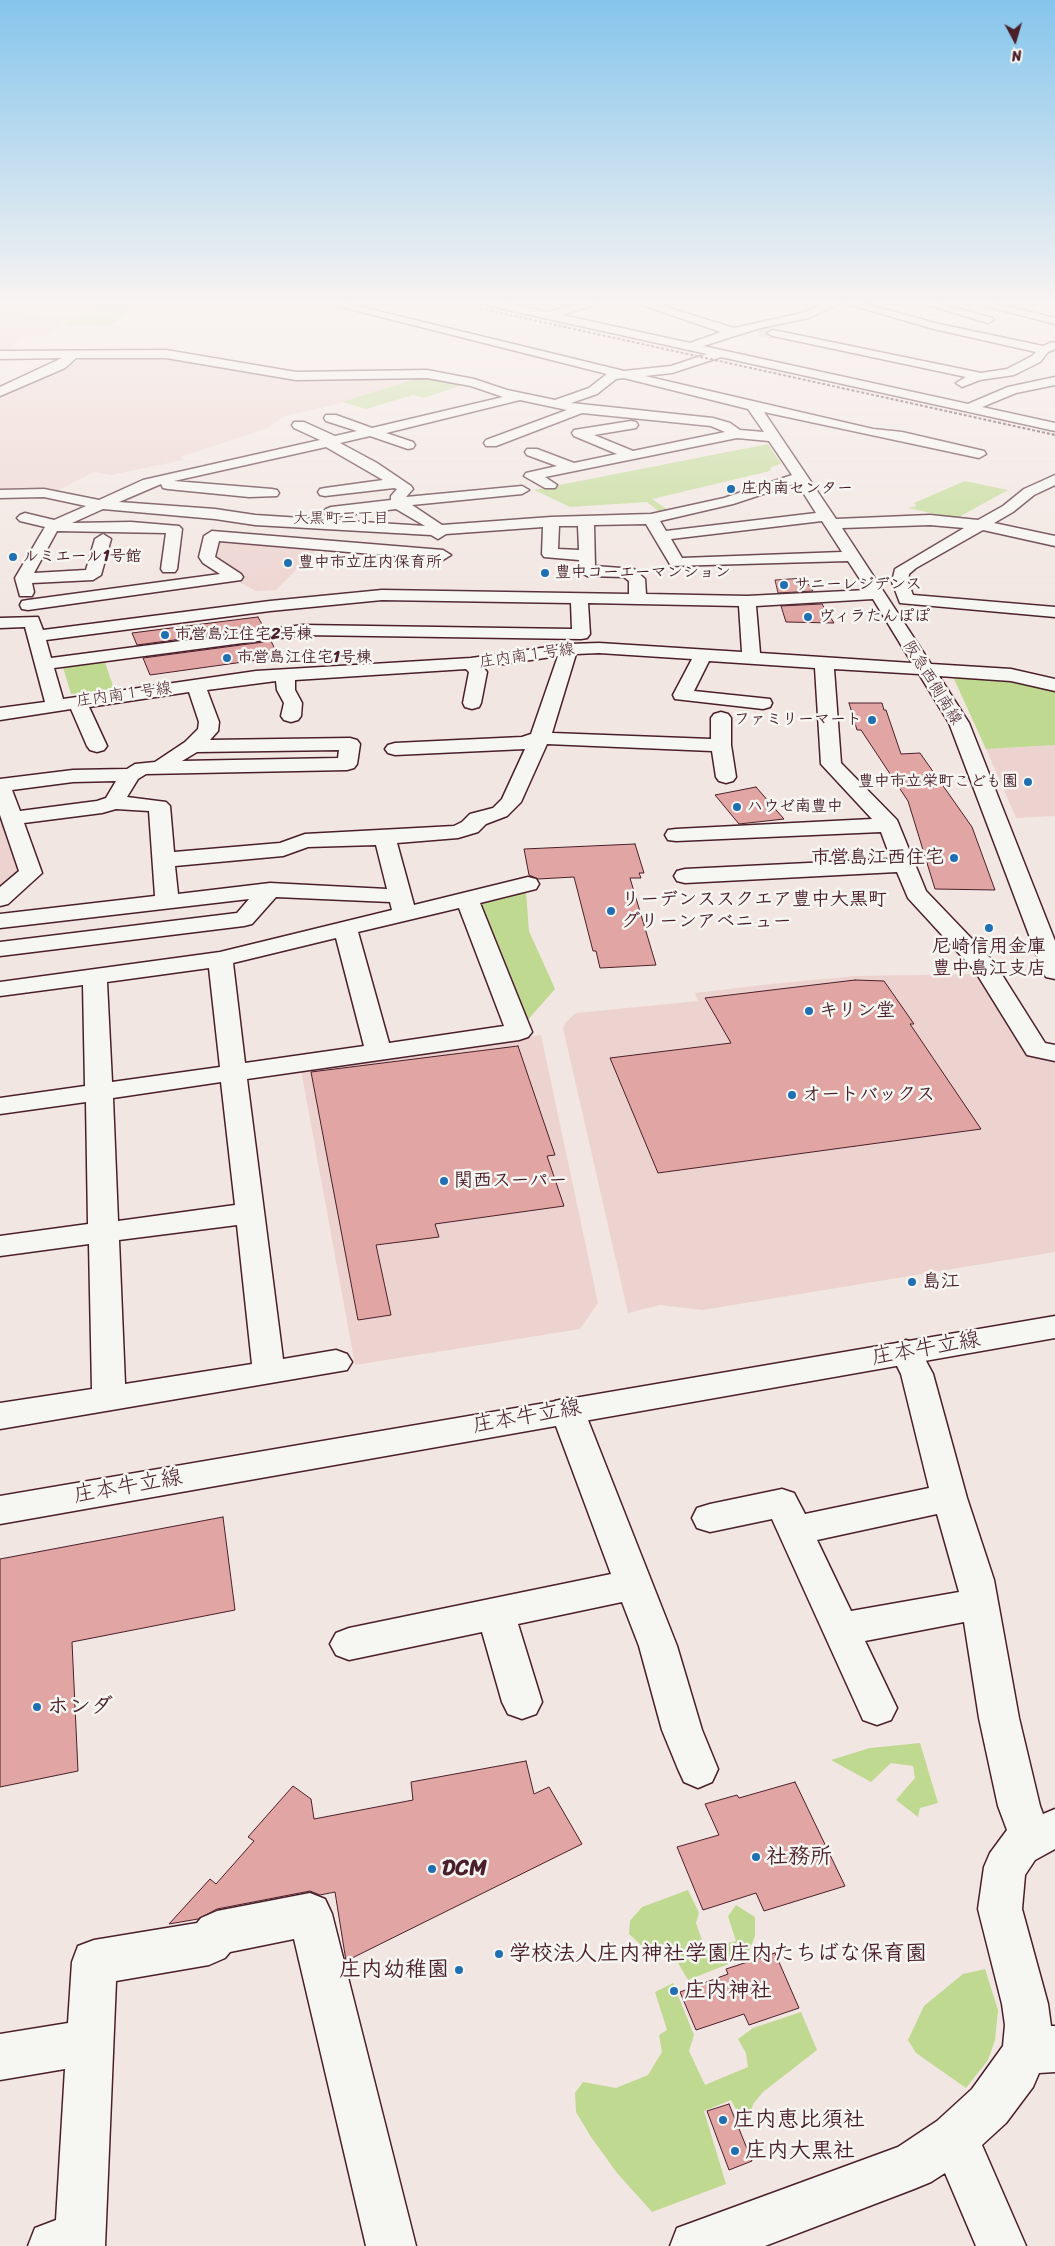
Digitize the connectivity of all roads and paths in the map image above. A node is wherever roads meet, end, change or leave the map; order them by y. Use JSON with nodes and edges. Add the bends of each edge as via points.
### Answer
{"nodes":[{"id":1,"x":471,"y":408,"type":"edge"},
{"id":2,"x":567,"y":408,"type":"edge"},
{"id":3,"x":619,"y":408,"type":"edge"},
{"id":4,"x":754,"y":408,"type":"edge"},
{"id":5,"x":761,"y":408,"type":"edge"},
{"id":6,"x":969,"y":408,"type":"edge"},
{"id":7,"x":331,"y":418,"type":"dead end"},
{"id":8,"x":634,"y":424,"type":"dead end"},
{"id":9,"x":299,"y":425,"type":"dead end"},
{"id":10,"x":1055,"y":427,"type":"edge"},
{"id":11,"x":372,"y":432,"type":"junction"},
{"id":12,"x":737,"y":434,"type":"junction"},
{"id":13,"x":773,"y":437,"type":"junction"},
{"id":14,"x":330,"y":441,"type":"junction"},
{"id":15,"x":491,"y":443,"type":"dead end"},
{"id":16,"x":408,"y":445,"type":"dead end"},
{"id":17,"x":532,"y":452,"type":"dead end"},
{"id":18,"x":979,"y":454,"type":"dead end"},
{"id":19,"x":630,"y":455,"type":"junction"},
{"id":20,"x":217,"y":466,"type":"junction"},
{"id":21,"x":572,"y":467,"type":"junction"},
{"id":22,"x":250,"y":477,"type":"dead end"},
{"id":23,"x":800,"y":477,"type":"junction"},
{"id":24,"x":1052,"y":482,"type":"edge"},
{"id":25,"x":148,"y":483,"type":"junction"},
{"id":26,"x":396,"y":483,"type":"junction"},
{"id":27,"x":550,"y":485,"type":"dead end"},
{"id":28,"x":522,"y":490,"type":"dead end"},
{"id":29,"x":325,"y":492,"type":"dead end"},
{"id":30,"x":272,"y":493,"type":"dead end"},
{"id":31,"x":0,"y":494,"type":"edge"},
{"id":32,"x":53,"y":494,"type":"junction"},
{"id":33,"x":400,"y":503,"type":"junction"},
{"id":34,"x":104,"y":505,"type":"junction"},
{"id":35,"x":9,"y":509,"type":"dead end"},
{"id":36,"x":25,"y":518,"type":"dead end"},
{"id":37,"x":651,"y":519,"type":"junction"},
{"id":38,"x":828,"y":520,"type":"junction"},
{"id":39,"x":551,"y":522,"type":"junction"},
{"id":40,"x":586,"y":522,"type":"junction"},
{"id":41,"x":318,"y":524,"type":"junction"},
{"id":42,"x":977,"y":524,"type":"junction"},
{"id":43,"x":54,"y":527,"type":"junction"},
{"id":44,"x":437,"y":529,"type":"junction"},
{"id":45,"x":721,"y":529,"type":"junction"},
{"id":46,"x":662,"y":536,"type":"junction"},
{"id":47,"x":1055,"y":541,"type":"edge"},
{"id":48,"x":62,"y":544,"type":"dead end"},
{"id":49,"x":81,"y":551,"type":"dead end"},
{"id":50,"x":39,"y":552,"type":"junction"},
{"id":51,"x":587,"y":555,"type":"junction"},
{"id":52,"x":852,"y":556,"type":"junction"},
{"id":53,"x":53,"y":559,"type":"dead end"},
{"id":54,"x":740,"y":560,"type":"junction"},
{"id":55,"x":169,"y":569,"type":"dead end"},
{"id":56,"x":441,"y":569,"type":"junction"},
{"id":57,"x":23,"y":578,"type":"junction"},
{"id":58,"x":750,"y":590,"type":"junction"},
{"id":59,"x":878,"y":594,"type":"junction"},
{"id":60,"x":349,"y":598,"type":"junction"},
{"id":61,"x":579,"y":599,"type":"junction"},
{"id":62,"x":638,"y":599,"type":"junction"},
{"id":63,"x":1055,"y":612,"type":"edge"},
{"id":64,"x":422,"y":614,"type":"junction"},
{"id":65,"x":32,"y":621,"type":"junction"},
{"id":66,"x":0,"y":623,"type":"edge"},
{"id":67,"x":569,"y":649,"type":"junction"},
{"id":68,"x":326,"y":652,"type":"junction"},
{"id":69,"x":704,"y":654,"type":"junction"},
{"id":70,"x":751,"y":657,"type":"junction"},
{"id":71,"x":824,"y":662,"type":"junction"},
{"id":72,"x":471,"y":663,"type":"junction"},
{"id":73,"x":44,"y":664,"type":"junction"},
{"id":74,"x":404,"y":668,"type":"junction"},
{"id":75,"x":924,"y":669,"type":"junction"},
{"id":76,"x":285,"y":675,"type":"junction"},
{"id":77,"x":196,"y":685,"type":"junction"},
{"id":78,"x":1055,"y":685,"type":"edge"},
{"id":79,"x":77,"y":702,"type":"junction"},
{"id":80,"x":763,"y":703,"type":"dead end"},
{"id":81,"x":55,"y":705,"type":"junction"},
{"id":82,"x":0,"y":714,"type":"edge"},
{"id":83,"x":291,"y":716,"type":"dead end"},
{"id":84,"x":721,"y":718,"type":"dead end"},
{"id":85,"x":463,"y":722,"type":"junction"},
{"id":86,"x":540,"y":738,"type":"junction"},
{"id":87,"x":721,"y":745,"type":"junction"},
{"id":88,"x":97,"y":746,"type":"dead end"},
{"id":89,"x":192,"y":746,"type":"junction"},
{"id":90,"x":395,"y":749,"type":"dead end"},
{"id":91,"x":159,"y":768,"type":"junction"},
{"id":92,"x":131,"y":775,"type":"junction"},
{"id":93,"x":726,"y":777,"type":"dead end"},
{"id":94,"x":0,"y":785,"type":"edge"},
{"id":95,"x":113,"y":802,"type":"junction"},
{"id":96,"x":13,"y":818,"type":"junction"},
{"id":97,"x":889,"y":825,"type":"junction"},
{"id":98,"x":676,"y":835,"type":"dead end"},
{"id":99,"x":385,"y":838,"type":"junction"},
{"id":100,"x":164,"y":860,"type":"junction"},
{"id":101,"x":905,"y":865,"type":"junction"},
{"id":102,"x":685,"y":876,"type":"dead end"},
{"id":103,"x":528,"y":884,"type":"dead end"},
{"id":104,"x":270,"y":890,"type":"junction"},
{"id":105,"x":0,"y":899,"type":"edge"},
{"id":106,"x":467,"y":899,"type":"junction"},
{"id":107,"x":168,"y":901,"type":"junction"},
{"id":108,"x":402,"y":905,"type":"junction"},
{"id":109,"x":0,"y":921,"type":"edge"},
{"id":110,"x":346,"y":928,"type":"junction"},
{"id":111,"x":0,"y":949,"type":"edge"},
{"id":112,"x":220,"y":960,"type":"junction"},
{"id":113,"x":1055,"y":972,"type":"edge"},
{"id":114,"x":95,"y":976,"type":"junction"},
{"id":115,"x":0,"y":989,"type":"edge"},
{"id":116,"x":379,"y":1052,"type":"junction"},
{"id":117,"x":1055,"y":1053,"type":"edge"},
{"id":118,"x":234,"y":1074,"type":"junction"},
{"id":119,"x":99,"y":1091,"type":"junction"},
{"id":120,"x":0,"y":1106,"type":"edge"},
{"id":121,"x":251,"y":1213,"type":"junction"},
{"id":122,"x":103,"y":1234,"type":"junction"},
{"id":123,"x":0,"y":1246,"type":"edge"},
{"id":124,"x":1055,"y":1327,"type":"edge"},
{"id":125,"x":906,"y":1352,"type":"junction"},
{"id":126,"x":336,"y":1362,"type":"dead end"},
{"id":127,"x":269,"y":1373,"type":"junction"},
{"id":128,"x":109,"y":1399,"type":"junction"},
{"id":129,"x":567,"y":1410,"type":"junction"},
{"id":130,"x":0,"y":1416,"type":"edge"},
{"id":131,"x":949,"y":1498,"type":"junction"},
{"id":132,"x":0,"y":1510,"type":"edge"},
{"id":133,"x":710,"y":1518,"type":"dead end"},
{"id":134,"x":794,"y":1530,"type":"junction"},
{"id":135,"x":635,"y":1584,"type":"junction"},
{"id":136,"x":980,"y":1604,"type":"junction"},
{"id":137,"x":496,"y":1614,"type":"junction"},
{"id":138,"x":841,"y":1629,"type":"junction"},
{"id":139,"x":349,"y":1644,"type":"dead end"},
{"id":140,"x":522,"y":1702,"type":"dead end"},
{"id":141,"x":877,"y":1708,"type":"dead end"},
{"id":142,"x":698,"y":1769,"type":"dead end"},
{"id":143,"x":1049,"y":1831,"type":"edge"},
{"id":144,"x":90,"y":2042,"type":"junction"},
{"id":145,"x":1040,"y":2050,"type":"edge"},
{"id":146,"x":0,"y":2057,"type":"edge"},
{"id":147,"x":954,"y":2138,"type":"junction"},
{"id":148,"x":71,"y":2244,"type":"edge"},
{"id":149,"x":391,"y":2246,"type":"edge"},
{"id":150,"x":695,"y":2246,"type":"edge"},
{"id":151,"x":1001,"y":2246,"type":"edge"}],
"edges":[{"from":1,"to":11,"type":"street"},
{"from":2,"to":15,"type":"street"},
{"from":3,"to":12,"type":"street","via":[[714,422]]},
{"from":4,"to":13,"type":"street","name":"阪急西側南線"},
{"from":5,"to":18,"type":"street"},
{"from":6,"to":10,"type":"street"},
{"from":7,"to":11,"type":"street"},
{"from":8,"to":19,"type":"street","via":[[579,433]]},
{"from":9,"to":14,"type":"street"},
{"from":11,"to":14,"type":"street"},
{"from":11,"to":16,"type":"street"},
{"from":12,"to":13,"type":"street"},
{"from":12,"to":19,"type":"street"},
{"from":13,"to":23,"type":"street","name":"阪急西側南線"},
{"from":14,"to":20,"type":"street"},
{"from":14,"to":26,"type":"street"},
{"from":17,"to":21,"type":"street"},
{"from":19,"to":21,"type":"street"},
{"from":20,"to":22,"type":"street"},
{"from":20,"to":25,"type":"street"},
{"from":21,"to":27,"type":"street","via":[[531,476]]},
{"from":23,"to":37,"type":"street","via":[[728,501]]},
{"from":23,"to":38,"type":"street","name":"阪急西側南線"},
{"from":24,"to":42,"type":"street","via":[[1029,492],[1008,509]]},
{"from":25,"to":30,"type":"street"},
{"from":25,"to":34,"type":"street"},
{"from":26,"to":29,"type":"street"},
{"from":26,"to":33,"type":"street","via":[[406,489],[398,496]]},
{"from":28,"to":33,"type":"street"},
{"from":31,"to":32,"type":"street"},
{"from":32,"to":34,"type":"street"},
{"from":32,"to":35,"type":"street"},
{"from":33,"to":41,"type":"street","via":[[324,513]]},
{"from":33,"to":44,"type":"street"},
{"from":34,"to":41,"type":"street"},
{"from":34,"to":43,"type":"street"},
{"from":36,"to":43,"type":"street"},
{"from":37,"to":40,"type":"street"},
{"from":37,"to":46,"type":"street"},
{"from":38,"to":42,"type":"street","via":[[930,520]]},
{"from":38,"to":45,"type":"street"},
{"from":38,"to":52,"type":"street","name":"阪急西側南線"},
{"from":39,"to":40,"type":"street"},
{"from":39,"to":44,"type":"street"},
{"from":39,"to":51,"type":"street","via":[[550,554]]},
{"from":40,"to":51,"type":"street"},
{"from":41,"to":44,"type":"street","via":[[424,531]]},
{"from":42,"to":47,"type":"street"},
{"from":42,"to":63,"type":"street","via":[[901,572],[900,582],[906,599]]},
{"from":43,"to":50,"type":"street"},
{"from":43,"to":55,"type":"street","via":[[174,529]]},
{"from":44,"to":56,"type":"street"},
{"from":45,"to":46,"type":"street"},
{"from":45,"to":54,"type":"street"},
{"from":46,"to":54,"type":"street","via":[[677,563]]},
{"from":48,"to":50,"type":"street"},
{"from":49,"to":57,"type":"street","via":[[101,547],[92,575]]},
{"from":50,"to":53,"type":"street"},
{"from":50,"to":57,"type":"street"},
{"from":51,"to":62,"type":"street","via":[[587,571],[628,572],[637,579]]},
{"from":52,"to":54,"type":"street"},
{"from":52,"to":59,"type":"street","name":"阪急西側南線"},
{"from":54,"to":58,"type":"street"},
{"from":56,"to":64,"type":"street"},
{"from":56,"to":65,"type":"street","via":[[212,536],[209,560],[235,577]]},
{"from":57,"to":65,"type":"street"},
{"from":58,"to":59,"type":"street"},
{"from":58,"to":62,"type":"street"},
{"from":58,"to":70,"type":"street"},
{"from":59,"to":75,"type":"street","name":"阪急西側南線"},
{"from":60,"to":64,"type":"street","via":[[382,595]]},
{"from":60,"to":65,"type":"street"},
{"from":60,"to":68,"type":"street"},
{"from":61,"to":62,"type":"street"},
{"from":61,"to":64,"type":"street"},
{"from":61,"to":64,"type":"street","via":[[581,634]]},
{"from":64,"to":68,"type":"street"},
{"from":64,"to":74,"type":"street"},
{"from":65,"to":66,"type":"street"},
{"from":65,"to":73,"type":"street"},
{"from":67,"to":69,"type":"street","name":"庄内南１号線"},
{"from":67,"to":72,"type":"street","name":"庄内南１号線"},
{"from":67,"to":86,"type":"street"},
{"from":68,"to":73,"type":"street","via":[[303,630]]},
{"from":68,"to":74,"type":"street","name":"庄内南１号線"},
{"from":68,"to":76,"type":"street","name":"庄内南１号線"},
{"from":69,"to":70,"type":"street","name":"庄内南１号線"},
{"from":69,"to":80,"type":"street","via":[[682,695]]},
{"from":70,"to":71,"type":"street","name":"庄内南１号線"},
{"from":71,"to":75,"type":"street","name":"庄内南１号線"},
{"from":71,"to":97,"type":"street","via":[[831,764]]},
{"from":72,"to":74,"type":"street","name":"庄内南１号線"},
{"from":72,"to":85,"type":"street","via":[[478,672]]},
{"from":73,"to":81,"type":"street"},
{"from":75,"to":78,"type":"street","name":"庄内南１号線","via":[[1011,675]]},
{"from":75,"to":113,"type":"street","name":"阪急西側南線","via":[[959,723]]},
{"from":76,"to":77,"type":"street","name":"庄内南１号線"},
{"from":76,"to":83,"type":"street","via":[[286,690],[293,702]]},
{"from":77,"to":79,"type":"street","name":"庄内南１号線"},
{"from":77,"to":89,"type":"street","via":[[209,722],[208,731]]},
{"from":79,"to":81,"type":"street","name":"庄内南１号線"},
{"from":79,"to":88,"type":"street"},
{"from":81,"to":82,"type":"street","name":"庄内南１号線"},
{"from":84,"to":87,"type":"street"},
{"from":85,"to":86,"type":"street","via":[[524,743]]},
{"from":85,"to":90,"type":"street"},
{"from":86,"to":87,"type":"street"},
{"from":86,"to":99,"type":"street","via":[[511,802],[500,812],[478,818],[470,827],[458,832]]},
{"from":87,"to":93,"type":"street"},
{"from":89,"to":91,"type":"street"},
{"from":89,"to":91,"type":"street","via":[[350,744],[347,764]]},
{"from":91,"to":92,"type":"street","via":[[142,768]]},
{"from":92,"to":94,"type":"street","via":[[73,776]]},
{"from":92,"to":95,"type":"street"},
{"from":94,"to":96,"type":"street"},
{"from":95,"to":96,"type":"street","via":[[102,807]]},
{"from":95,"to":100,"type":"street","via":[[159,806]]},
{"from":96,"to":105,"type":"street","via":[[31,873]]},
{"from":97,"to":98,"type":"street"},
{"from":97,"to":101,"type":"street"},
{"from":99,"to":100,"type":"street","via":[[305,841],[282,849]]},
{"from":99,"to":108,"type":"street"},
{"from":100,"to":107,"type":"street"},
{"from":101,"to":102,"type":"street"},
{"from":101,"to":117,"type":"street","via":[[916,893],[986,967],[1036,1049]]},
{"from":103,"to":106,"type":"street"},
{"from":104,"to":107,"type":"street"},
{"from":104,"to":108,"type":"street"},
{"from":104,"to":111,"type":"street","via":[[244,919]]},
{"from":106,"to":108,"type":"street"},
{"from":106,"to":116,"type":"street","via":[[519,1032]]},
{"from":107,"to":109,"type":"street"},
{"from":108,"to":110,"type":"street"},
{"from":110,"to":112,"type":"street"},
{"from":110,"to":116,"type":"street"},
{"from":112,"to":114,"type":"street"},
{"from":112,"to":118,"type":"street"},
{"from":114,"to":115,"type":"street"},
{"from":114,"to":119,"type":"street"},
{"from":116,"to":118,"type":"street"},
{"from":118,"to":119,"type":"street"},
{"from":118,"to":121,"type":"street"},
{"from":119,"to":120,"type":"street"},
{"from":119,"to":122,"type":"street"},
{"from":121,"to":122,"type":"street"},
{"from":121,"to":127,"type":"street"},
{"from":122,"to":123,"type":"street"},
{"from":122,"to":128,"type":"street"},
{"from":124,"to":125,"type":"street","name":"庄本牛立線"},
{"from":125,"to":129,"type":"street","name":"庄本牛立線"},
{"from":125,"to":131,"type":"street","via":[[917,1374]]},
{"from":126,"to":127,"type":"street"},
{"from":127,"to":128,"type":"street"},
{"from":128,"to":130,"type":"street"},
{"from":129,"to":132,"type":"street","name":"庄本牛立線"},
{"from":129,"to":135,"type":"street"},
{"from":131,"to":134,"type":"street"},
{"from":131,"to":136,"type":"street","via":[[976,1580]]},
{"from":133,"to":134,"type":"street","via":[[782,1503]]},
{"from":134,"to":138,"type":"street"},
{"from":135,"to":137,"type":"street"},
{"from":135,"to":142,"type":"street","via":[[658,1646],[682,1730]]},
{"from":136,"to":138,"type":"street"},
{"from":136,"to":143,"type":"street","via":[[999,1718],[1019,1806]]},
{"from":137,"to":139,"type":"street"},
{"from":137,"to":140,"type":"street"},
{"from":138,"to":141,"type":"street"},
{"from":143,"to":145,"type":"street","via":[[1020,1846],[1005,1867],[1000,1894],[1003,1924],[1026,2004],[1028,2025]]},
{"from":144,"to":146,"type":"street"},
{"from":144,"to":148,"type":"street"},
{"from":144,"to":149,"type":"street","via":[[94,1962],[209,1943],[217,1933],[310,1914]]},
{"from":145,"to":147,"type":"street","via":[[1016,2070],[988,2106]]},
{"from":147,"to":150,"type":"street","via":[[921,2161],[892,2175]]},
{"from":147,"to":151,"type":"street"}]}
